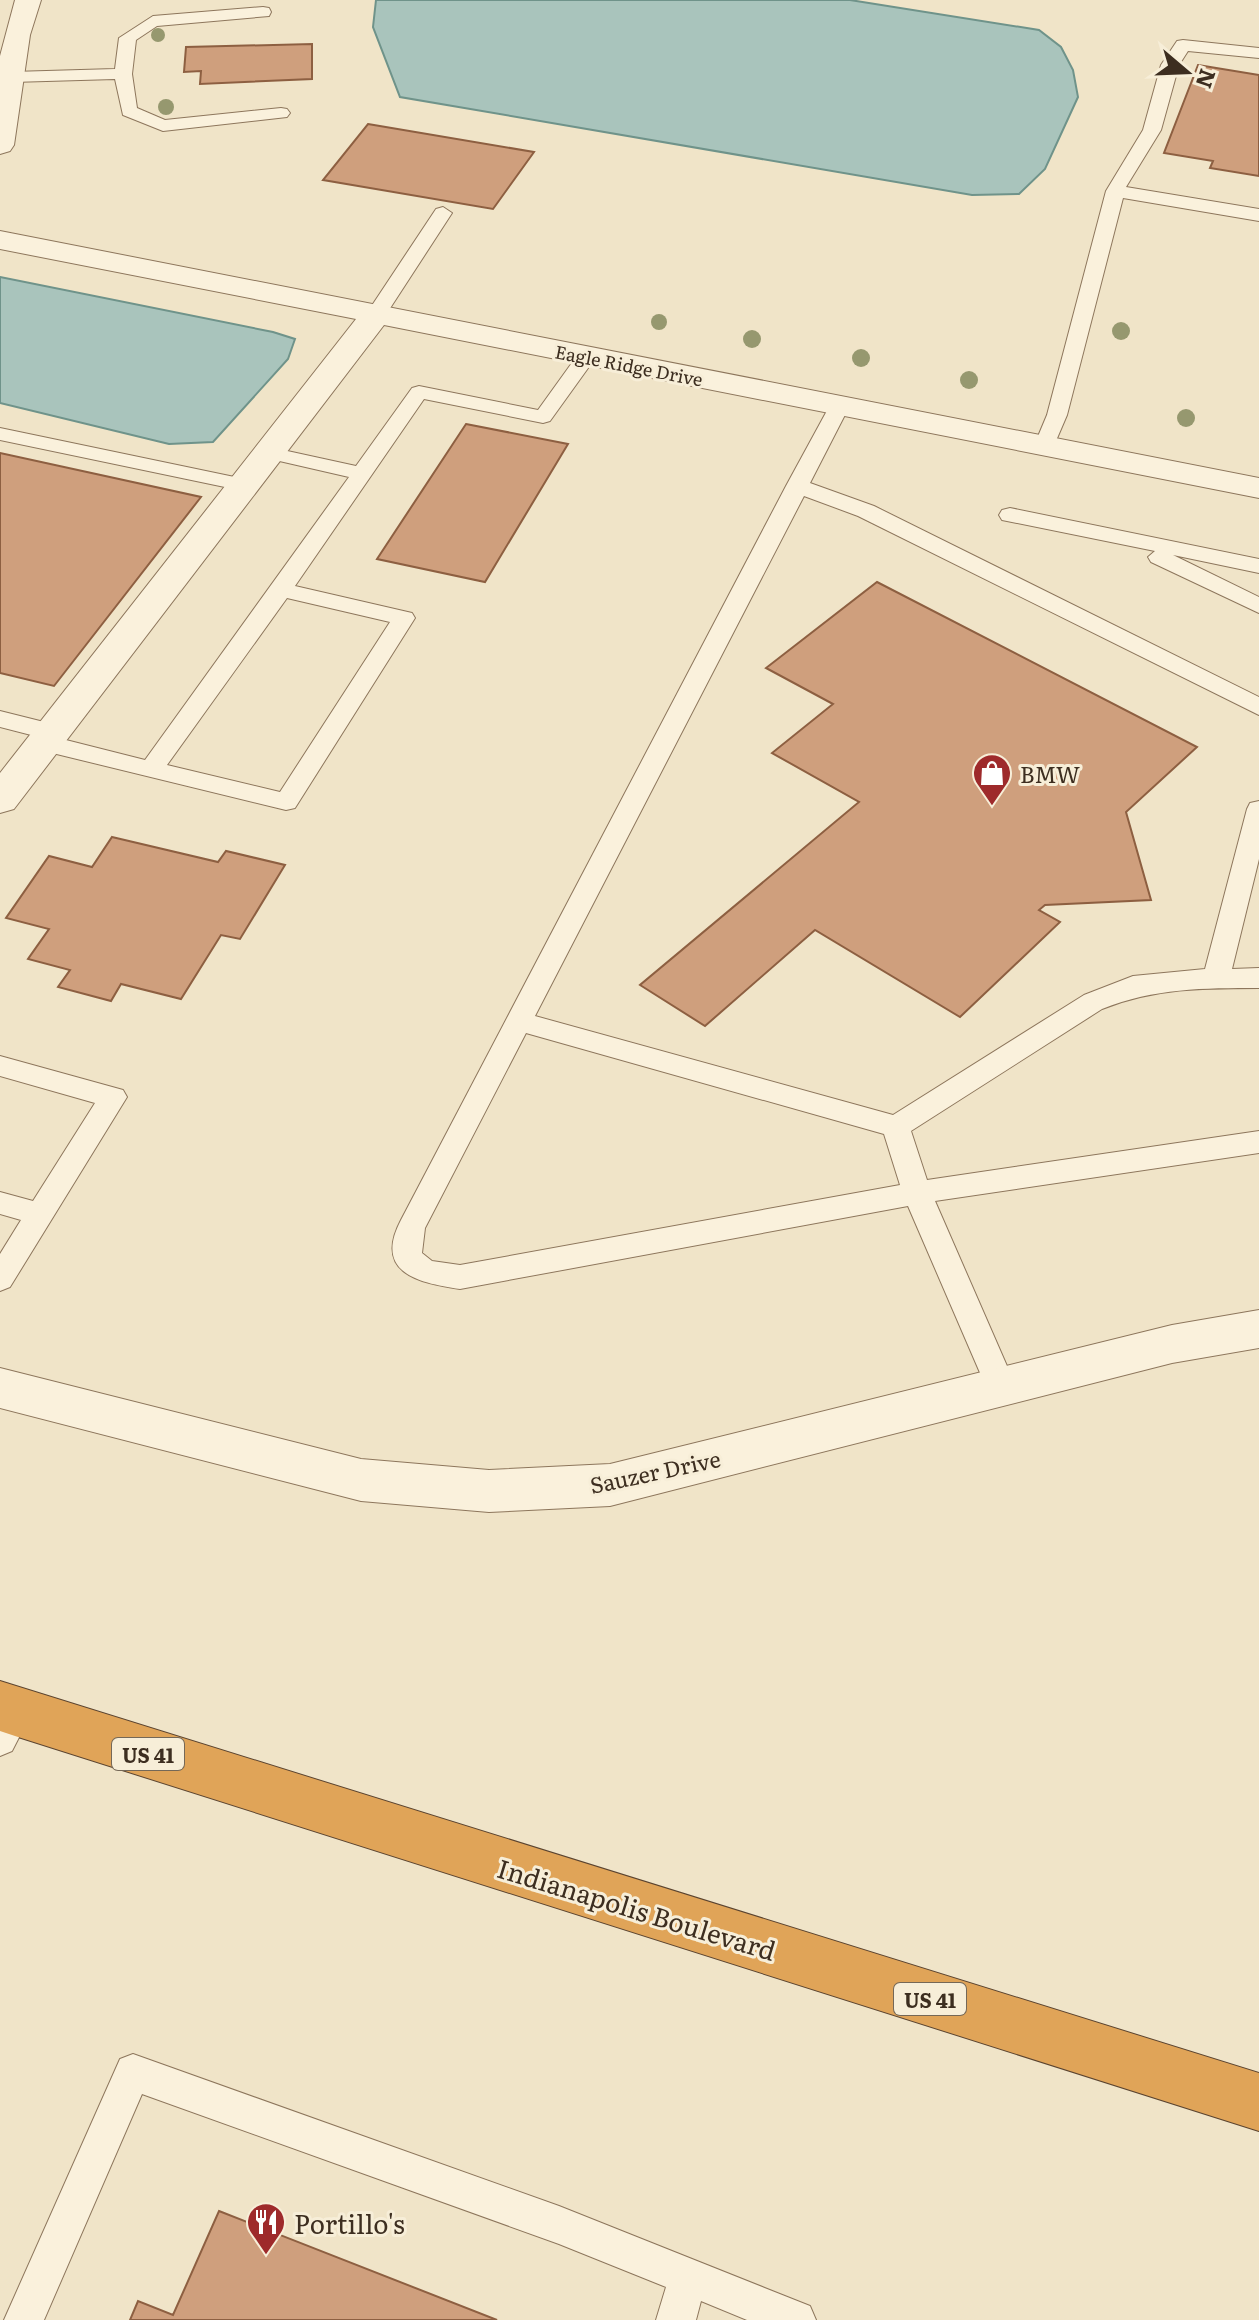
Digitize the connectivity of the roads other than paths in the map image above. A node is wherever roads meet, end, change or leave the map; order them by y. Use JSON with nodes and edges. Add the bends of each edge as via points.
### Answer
{"nodes":[{"id":1,"x":28,"y":0,"type":"edge"},
{"id":2,"x":263,"y":12,"type":"dead end"},
{"id":3,"x":1259,"y":53,"type":"edge"},
{"id":4,"x":123,"y":74,"type":"junction"},
{"id":5,"x":12,"y":77,"type":"junction"},
{"id":6,"x":281,"y":113,"type":"dead end"},
{"id":7,"x":0,"y":145,"type":"edge"},
{"id":8,"x":1115,"y":191,"type":"junction"},
{"id":9,"x":443,"y":213,"type":"dead end"},
{"id":10,"x":1259,"y":215,"type":"edge"},
{"id":11,"x":0,"y":240,"type":"edge"},
{"id":12,"x":375,"y":316,"type":"junction"},
{"id":13,"x":586,"y":357,"type":"junction"},
{"id":14,"x":839,"y":407,"type":"junction"},
{"id":15,"x":0,"y":434,"type":"edge"},
{"id":16,"x":1045,"y":446,"type":"junction"},
{"id":17,"x":269,"y":453,"type":"junction"},
{"id":18,"x":362,"y":474,"type":"junction"},
{"id":19,"x":244,"y":485,"type":"junction"},
{"id":20,"x":797,"y":486,"type":"junction"},
{"id":21,"x":1259,"y":488,"type":"edge"},
{"id":22,"x":1010,"y":515,"type":"dead end"},
{"id":23,"x":1125,"y":540,"type":"junction"},
{"id":24,"x":1259,"y":566,"type":"edge"},
{"id":25,"x":281,"y":590,"type":"junction"},
{"id":26,"x":1259,"y":606,"type":"edge"},
{"id":27,"x":1259,"y":707,"type":"edge"},
{"id":28,"x":0,"y":719,"type":"edge"},
{"id":29,"x":48,"y":737,"type":"junction"},
{"id":30,"x":151,"y":769,"type":"junction"},
{"id":31,"x":0,"y":800,"type":"edge"},
{"id":32,"x":1259,"y":809,"type":"edge"},
{"id":33,"x":1259,"y":978,"type":"edge"},
{"id":34,"x":1216,"y":979,"type":"junction"},
{"id":35,"x":519,"y":1021,"type":"junction"},
{"id":36,"x":0,"y":1066,"type":"edge"},
{"id":37,"x":896,"y":1127,"type":"junction"},
{"id":38,"x":1259,"y":1142,"type":"edge"},
{"id":39,"x":917,"y":1193,"type":"junction"},
{"id":40,"x":0,"y":1203,"type":"edge"},
{"id":41,"x":40,"y":1214,"type":"junction"},
{"id":42,"x":0,"y":1279,"type":"edge"},
{"id":43,"x":1259,"y":1329,"type":"edge"},
{"id":44,"x":0,"y":1388,"type":"edge"},
{"id":45,"x":1002,"y":1389,"type":"junction"},
{"id":46,"x":4,"y":1717,"type":"edge"},
{"id":47,"x":1259,"y":2102,"type":"edge"},
{"id":48,"x":689,"y":2277,"type":"junction"},
{"id":49,"x":24,"y":2320,"type":"edge"},
{"id":50,"x":676,"y":2320,"type":"edge"},
{"id":51,"x":796,"y":2320,"type":"edge"}],
"edges":[{"from":1,"to":5,"type":"street","via":[[17,22]]},
{"from":2,"to":4,"type":"lane","via":[[153,21],[128,38]]},
{"from":3,"to":8,"type":"lane","via":[[1183,45],[1170,65],[1152,130]]},
{"from":4,"to":5,"type":"lane"},
{"from":4,"to":6,"type":"lane","via":[[129,111],[163,126]]},
{"from":5,"to":7,"type":"street"},
{"from":8,"to":10,"type":"lane"},
{"from":8,"to":16,"type":"lane"},
{"from":9,"to":12,"type":"lane"},
{"from":11,"to":12,"type":"street","name":"Eagle Ridge Drive"},
{"from":12,"to":13,"type":"street","name":"Eagle Ridge Drive"},
{"from":12,"to":17,"type":"street"},
{"from":13,"to":14,"type":"street","name":"Eagle Ridge Drive"},
{"from":13,"to":18,"type":"lane","via":[[543,417],[419,392]]},
{"from":14,"to":16,"type":"street","name":"Eagle Ridge Drive"},
{"from":14,"to":20,"type":"lane"},
{"from":15,"to":19,"type":"lane"},
{"from":16,"to":21,"type":"street","name":"Eagle Ridge Drive"},
{"from":17,"to":18,"type":"lane"},
{"from":17,"to":19,"type":"street"},
{"from":18,"to":25,"type":"lane"},
{"from":19,"to":29,"type":"street"},
{"from":20,"to":27,"type":"lane","via":[[866,511]]},
{"from":20,"to":35,"type":"lane"},
{"from":22,"to":23,"type":"lane"},
{"from":23,"to":24,"type":"lane"},
{"from":23,"to":26,"type":"lane"},
{"from":25,"to":30,"type":"lane"},
{"from":25,"to":30,"type":"lane","via":[[404,618],[286,802]]},
{"from":28,"to":29,"type":"lane"},
{"from":29,"to":30,"type":"lane"},
{"from":29,"to":31,"type":"street"},
{"from":32,"to":34,"type":"lane"},
{"from":33,"to":34,"type":"lane"},
{"from":34,"to":37,"type":"lane","via":[[1133,986],[1093,1002]]},
{"from":35,"to":37,"type":"lane"},
{"from":35,"to":39,"type":"lane","via":[[411,1228],[407,1257],[425,1272],[460,1277]]},
{"from":36,"to":41,"type":"lane","via":[[113,1097]]},
{"from":37,"to":39,"type":"lane"},
{"from":38,"to":39,"type":"lane"},
{"from":39,"to":45,"type":"lane"},
{"from":40,"to":41,"type":"lane"},
{"from":41,"to":42,"type":"lane"},
{"from":43,"to":45,"type":"street","name":"Sauzer Drive","via":[[1172,1344]]},
{"from":44,"to":45,"type":"street","name":"Sauzer Drive","via":[[361,1480],[489,1491],[610,1485]]},
{"from":46,"to":47,"type":"highway","name":"Indianapolis Boulevard","number":"US 41"},
{"from":48,"to":49,"type":"lane","via":[[133,2072]]},
{"from":48,"to":50,"type":"lane"},
{"from":48,"to":51,"type":"lane"}]}
